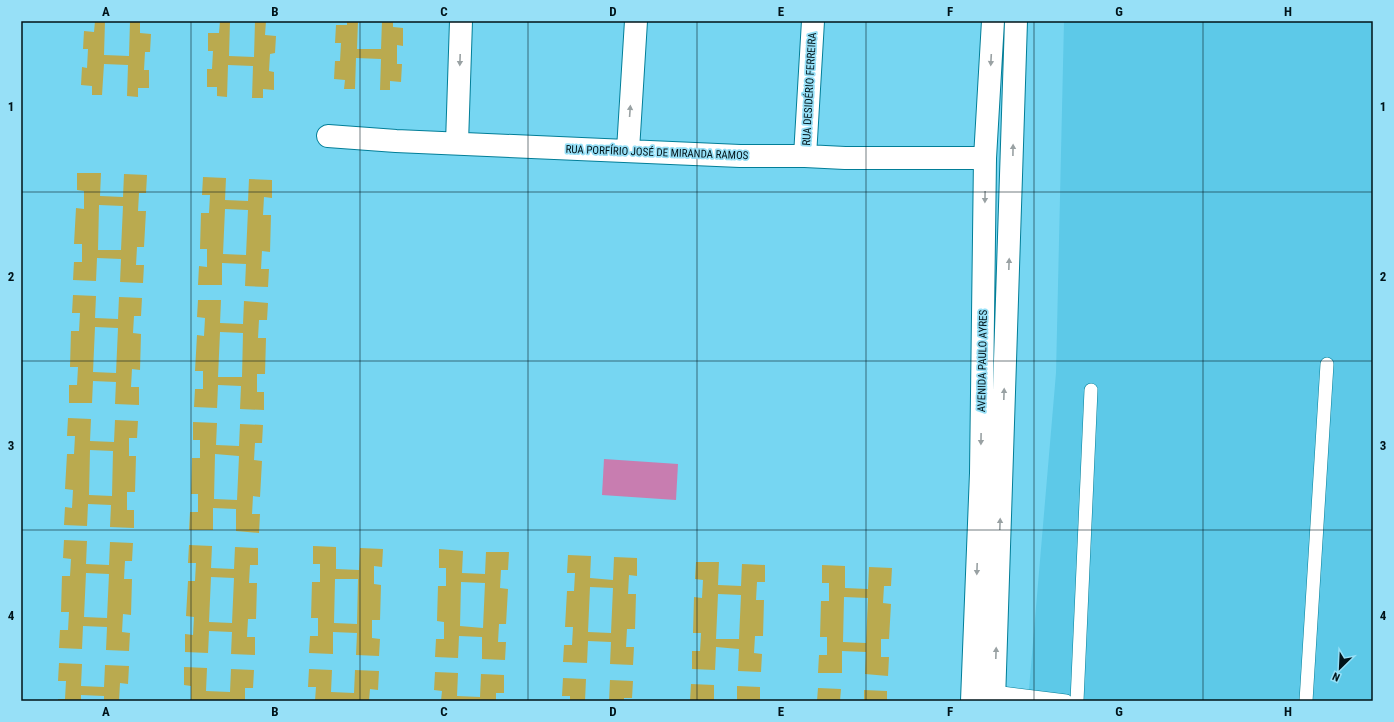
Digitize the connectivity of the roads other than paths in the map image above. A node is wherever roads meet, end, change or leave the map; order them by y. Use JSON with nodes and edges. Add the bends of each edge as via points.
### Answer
{"nodes":[{"id":1,"x":461,"y":21,"type":"edge"},
{"id":2,"x":636,"y":21,"type":"edge"},
{"id":3,"x":813,"y":21,"type":"edge"},
{"id":4,"x":993,"y":21,"type":"edge"},
{"id":5,"x":1016,"y":21,"type":"edge"},
{"id":6,"x":328,"y":136,"type":"dead end"},
{"id":7,"x":457,"y":143,"type":"junction"},
{"id":8,"x":628,"y":150,"type":"junction"},
{"id":9,"x":805,"y":156,"type":"junction"},
{"id":10,"x":985,"y":158,"type":"junction"},
{"id":11,"x":1011,"y":217,"type":"junction"},
{"id":12,"x":1327,"y":364,"type":"dead end"},
{"id":13,"x":1091,"y":390,"type":"dead end"},
{"id":14,"x":973,"y":697,"type":"edge"},
{"id":15,"x":994,"y":697,"type":"edge"},
{"id":16,"x":1066,"y":701,"type":"edge"},
{"id":17,"x":1077,"y":701,"type":"edge"},
{"id":18,"x":1306,"y":701,"type":"edge"}],
"edges":[{"from":1,"to":7,"type":"main road","one_way":true},
{"from":8,"to":2,"type":"main road","one_way":true},
{"from":3,"to":9,"type":"main road","name":"RUA DESIDÉRIO FERREIRA"},
{"from":4,"to":10,"type":"main road","name":"AVENIDA PAULO AYRES","one_way":true},
{"from":11,"to":5,"type":"main road","name":"AVENIDA PAULO AYRES","one_way":true},
{"from":6,"to":7,"type":"main road","name":"RUA PORFÍRIO JOSÉ DE MIRANDA RAMOS"},
{"from":7,"to":8,"type":"main road","name":"RUA PORFÍRIO JOSÉ DE MIRANDA RAMOS"},
{"from":8,"to":9,"type":"main road","name":"RUA PORFÍRIO JOSÉ DE MIRANDA RAMOS","via":[[740,156]]},
{"from":9,"to":10,"type":"main road","name":"RUA PORFÍRIO JOSÉ DE MIRANDA RAMOS"},
{"from":10,"to":11,"type":"main road","via":[[996,162],[1003,174]]},
{"from":10,"to":14,"type":"main road","name":"AVENIDA PAULO AYRES","one_way":true,"via":[[981,466]]},
{"from":15,"to":11,"type":"main road","name":"AVENIDA PAULO AYRES","one_way":true},
{"from":12,"to":18,"type":"lane"},
{"from":13,"to":17,"type":"lane"},
{"from":14,"to":15,"type":"main road"},
{"from":15,"to":16,"type":"lane"}]}
